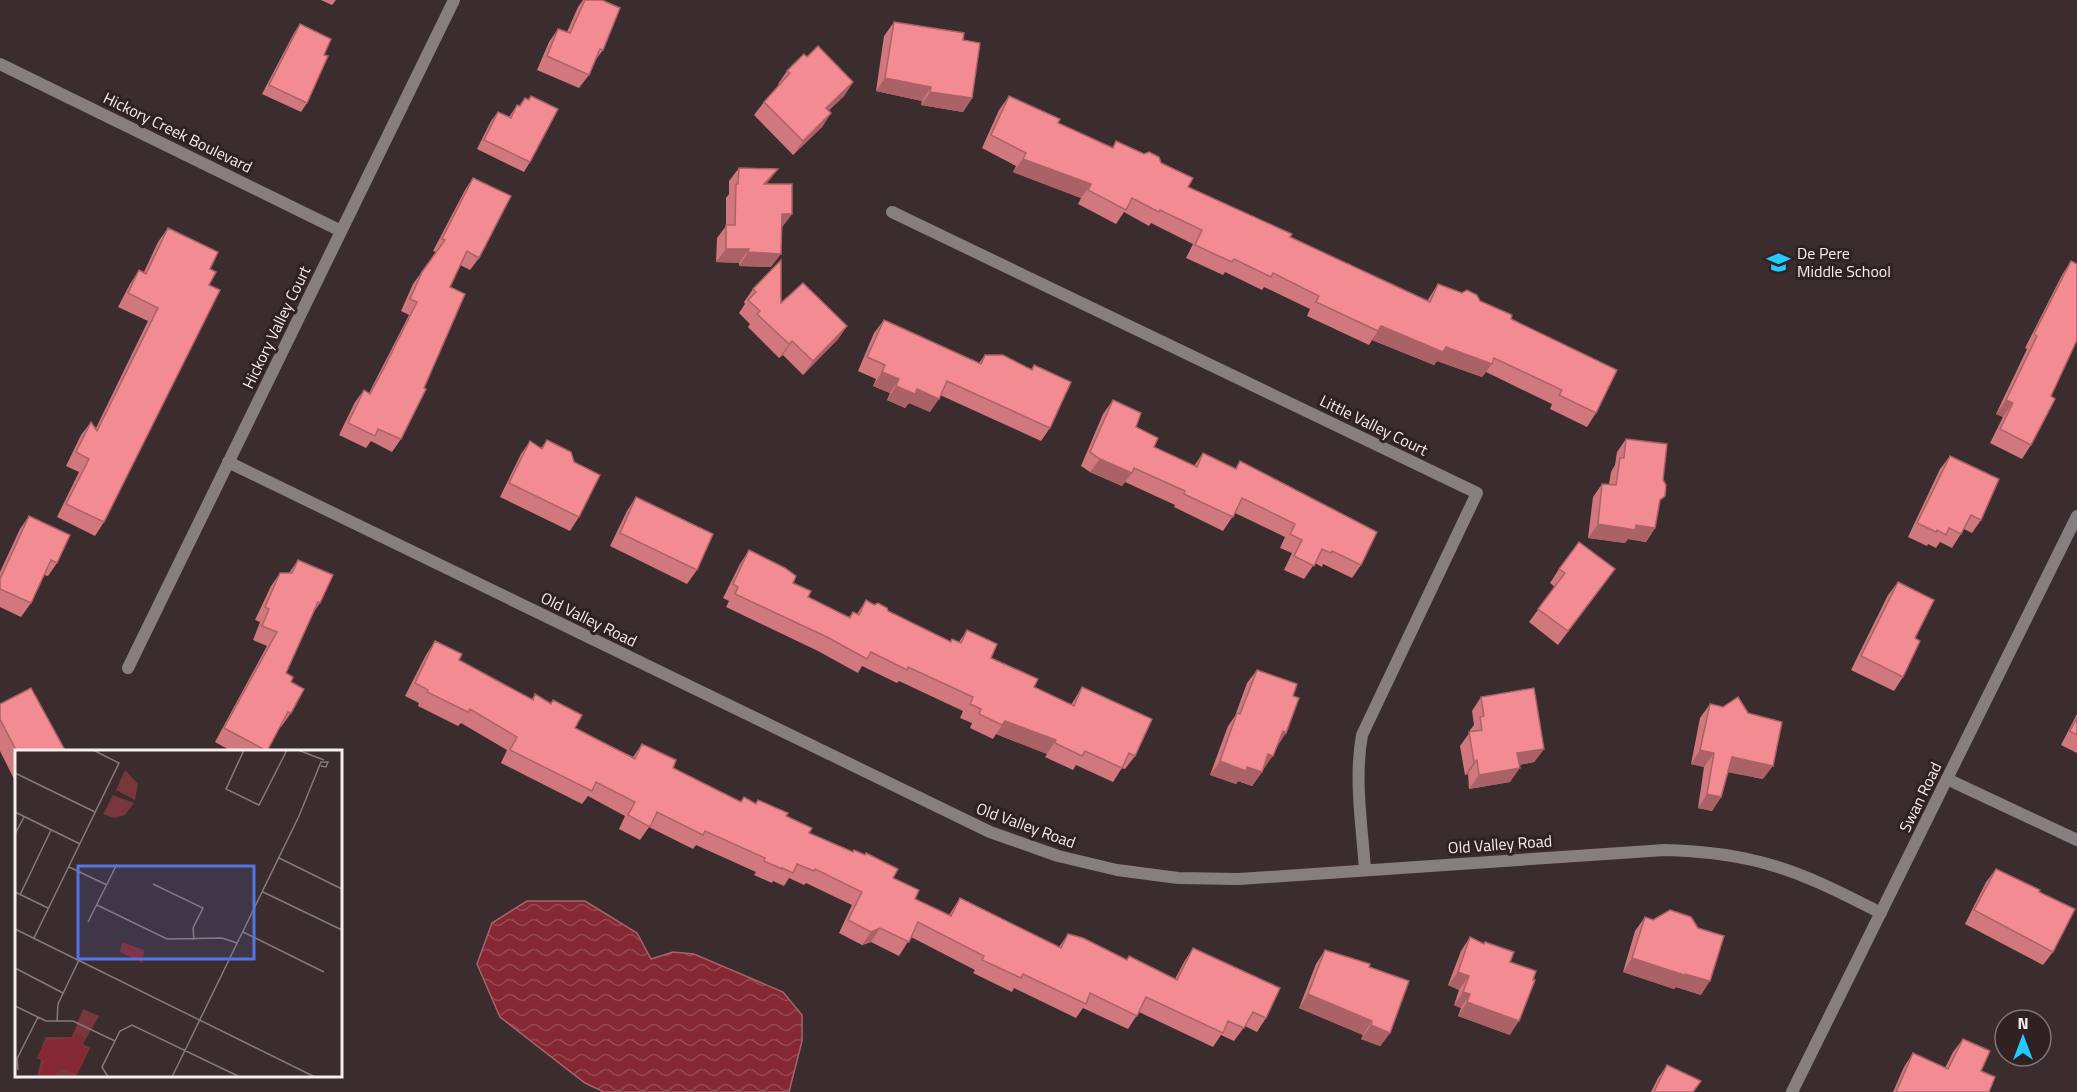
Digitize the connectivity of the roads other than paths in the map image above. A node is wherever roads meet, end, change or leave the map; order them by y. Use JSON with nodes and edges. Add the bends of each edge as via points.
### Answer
{"nodes":[{"id":1,"x":454,"y":0,"type":"edge"},
{"id":2,"x":0,"y":64,"type":"edge"},
{"id":3,"x":892,"y":212,"type":"dead end"},
{"id":4,"x":341,"y":231,"type":"junction"},
{"id":5,"x":228,"y":462,"type":"junction"},
{"id":6,"x":2077,"y":516,"type":"edge"},
{"id":7,"x":128,"y":668,"type":"dead end"},
{"id":8,"x":1947,"y":779,"type":"junction"},
{"id":9,"x":2077,"y":840,"type":"edge"},
{"id":10,"x":1365,"y":870,"type":"junction"},
{"id":11,"x":1881,"y":913,"type":"junction"},
{"id":12,"x":1792,"y":1092,"type":"edge"}],
"edges":[{"from":1,"to":4,"type":"street","name":"Hickory Valley Court"},
{"from":2,"to":4,"type":"street","name":"Hickory Creek Boulevard"},
{"from":3,"to":10,"type":"street","name":"Little Valley Court","via":[[1477,493],[1362,735],[1358,775]]},
{"from":4,"to":5,"type":"street","name":"Hickory Valley Court"},
{"from":5,"to":7,"type":"street","name":"Hickory Valley Court"},
{"from":5,"to":10,"type":"street","name":"Old Valley Road","via":[[1012,840],[1117,870],[1178,878],[1239,879]]},
{"from":6,"to":8,"type":"street","name":"Swan Road"},
{"from":8,"to":9,"type":"street"},
{"from":8,"to":11,"type":"street","name":"Swan Road"},
{"from":10,"to":11,"type":"street","name":"Old Valley Road","via":[[1665,849],[1705,851],[1795,873]]},
{"from":11,"to":12,"type":"street","name":"Swan Road"}]}
